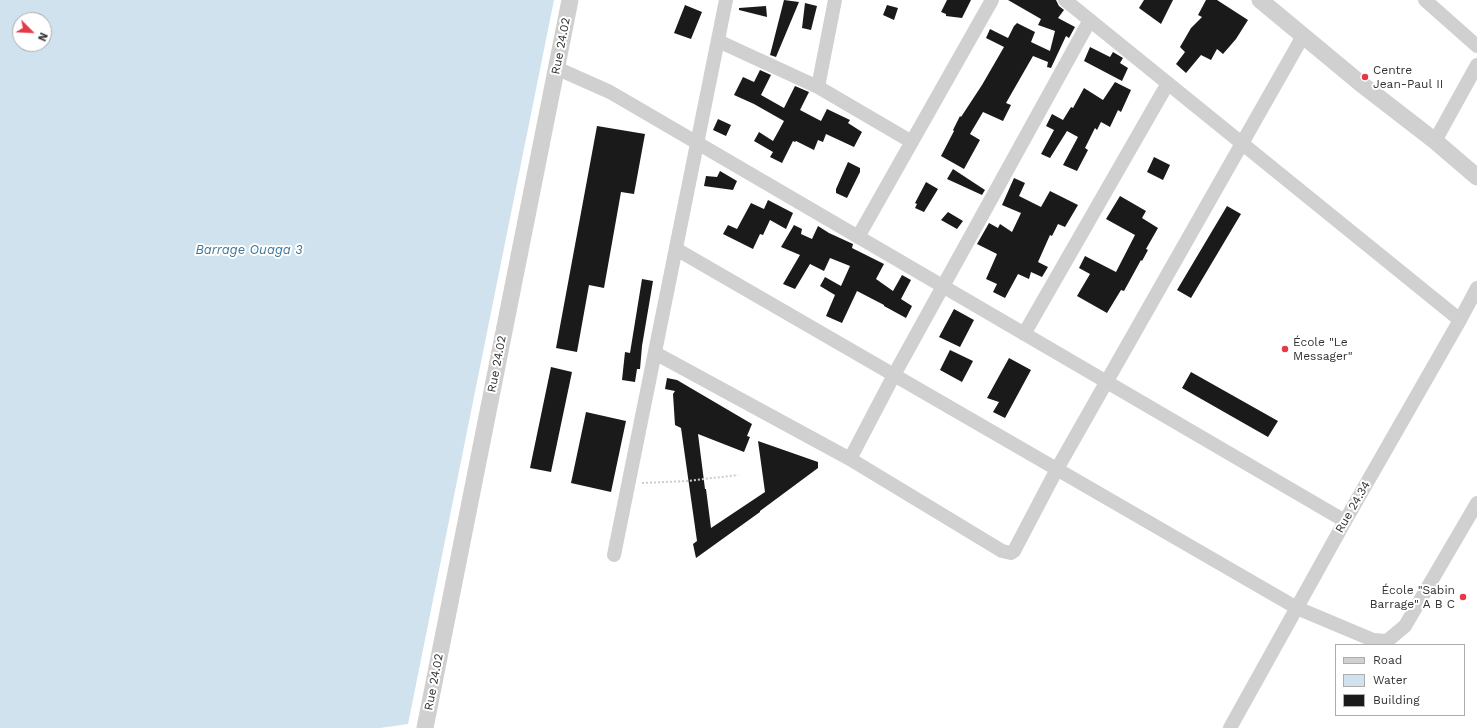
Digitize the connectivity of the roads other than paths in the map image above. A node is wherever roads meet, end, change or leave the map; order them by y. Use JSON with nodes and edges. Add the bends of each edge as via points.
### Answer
{"nodes":[{"id":1,"x":570,"y":0,"type":"edge"},
{"id":2,"x":726,"y":0,"type":"edge"},
{"id":3,"x":835,"y":0,"type":"edge"},
{"id":4,"x":992,"y":0,"type":"edge"},
{"id":5,"x":1065,"y":0,"type":"edge"},
{"id":6,"x":1260,"y":0,"type":"edge"},
{"id":7,"x":1425,"y":0,"type":"edge"},
{"id":8,"x":1090,"y":20,"type":"junction"},
{"id":9,"x":1303,"y":36,"type":"junction"},
{"id":10,"x":718,"y":42,"type":"junction"},
{"id":11,"x":1477,"y":46,"type":"edge"},
{"id":12,"x":1477,"y":65,"type":"edge"},
{"id":13,"x":556,"y":68,"type":"junction"},
{"id":14,"x":1168,"y":83,"type":"junction"},
{"id":15,"x":818,"y":87,"type":"junction"},
{"id":16,"x":1435,"y":141,"type":"junction"},
{"id":17,"x":912,"y":142,"type":"junction"},
{"id":18,"x":697,"y":143,"type":"junction"},
{"id":19,"x":1242,"y":143,"type":"junction"},
{"id":20,"x":1477,"y":177,"type":"edge"},
{"id":21,"x":858,"y":237,"type":"junction"},
{"id":22,"x":676,"y":249,"type":"junction"},
{"id":23,"x":943,"y":287,"type":"junction"},
{"id":24,"x":1477,"y":288,"type":"edge"},
{"id":25,"x":1460,"y":320,"type":"junction"},
{"id":26,"x":1024,"y":334,"type":"junction"},
{"id":27,"x":655,"y":353,"type":"junction"},
{"id":28,"x":894,"y":375,"type":"junction"},
{"id":29,"x":1106,"y":382,"type":"junction"},
{"id":30,"x":850,"y":459,"type":"junction"},
{"id":31,"x":1057,"y":469,"type":"junction"},
{"id":32,"x":1477,"y":503,"type":"edge"},
{"id":33,"x":1344,"y":521,"type":"junction"},
{"id":34,"x":614,"y":556,"type":"dead end"},
{"id":35,"x":1297,"y":608,"type":"junction"},
{"id":36,"x":424,"y":728,"type":"edge"},
{"id":37,"x":1230,"y":728,"type":"edge"}],
"edges":[{"from":1,"to":13,"type":"street","name":"Rue 24.02"},
{"from":2,"to":10,"type":"street"},
{"from":3,"to":15,"type":"street"},
{"from":4,"to":17,"type":"street"},
{"from":5,"to":8,"type":"street"},
{"from":6,"to":9,"type":"street"},
{"from":7,"to":11,"type":"street"},
{"from":8,"to":14,"type":"street"},
{"from":8,"to":23,"type":"street"},
{"from":9,"to":16,"type":"street"},
{"from":9,"to":19,"type":"street"},
{"from":10,"to":15,"type":"street"},
{"from":10,"to":18,"type":"street"},
{"from":12,"to":16,"type":"street"},
{"from":13,"to":18,"type":"street","via":[[610,92]]},
{"from":13,"to":36,"type":"street","name":"Rue 24.02"},
{"from":14,"to":19,"type":"street"},
{"from":14,"to":26,"type":"street"},
{"from":15,"to":17,"type":"street"},
{"from":16,"to":20,"type":"street"},
{"from":17,"to":21,"type":"street"},
{"from":18,"to":21,"type":"street"},
{"from":18,"to":22,"type":"street"},
{"from":19,"to":25,"type":"street"},
{"from":19,"to":29,"type":"street"},
{"from":21,"to":23,"type":"street"},
{"from":22,"to":27,"type":"street"},
{"from":22,"to":28,"type":"street"},
{"from":23,"to":26,"type":"street"},
{"from":23,"to":28,"type":"street"},
{"from":24,"to":25,"type":"street","name":"Rue 24.34"},
{"from":25,"to":33,"type":"street","name":"Rue 24.34"},
{"from":26,"to":29,"type":"street"},
{"from":27,"to":30,"type":"street"},
{"from":27,"to":34,"type":"street"},
{"from":28,"to":30,"type":"street"},
{"from":28,"to":31,"type":"street"},
{"from":29,"to":31,"type":"street"},
{"from":29,"to":33,"type":"street"},
{"from":30,"to":31,"type":"street","via":[[1008,554],[1014,551]]},
{"from":31,"to":35,"type":"street"},
{"from":32,"to":35,"type":"street","via":[[1405,626],[1387,641],[1373,640]]},
{"from":33,"to":35,"type":"street","name":"Rue 24.34"},
{"from":35,"to":37,"type":"street","name":"Rue 24.34"}]}
